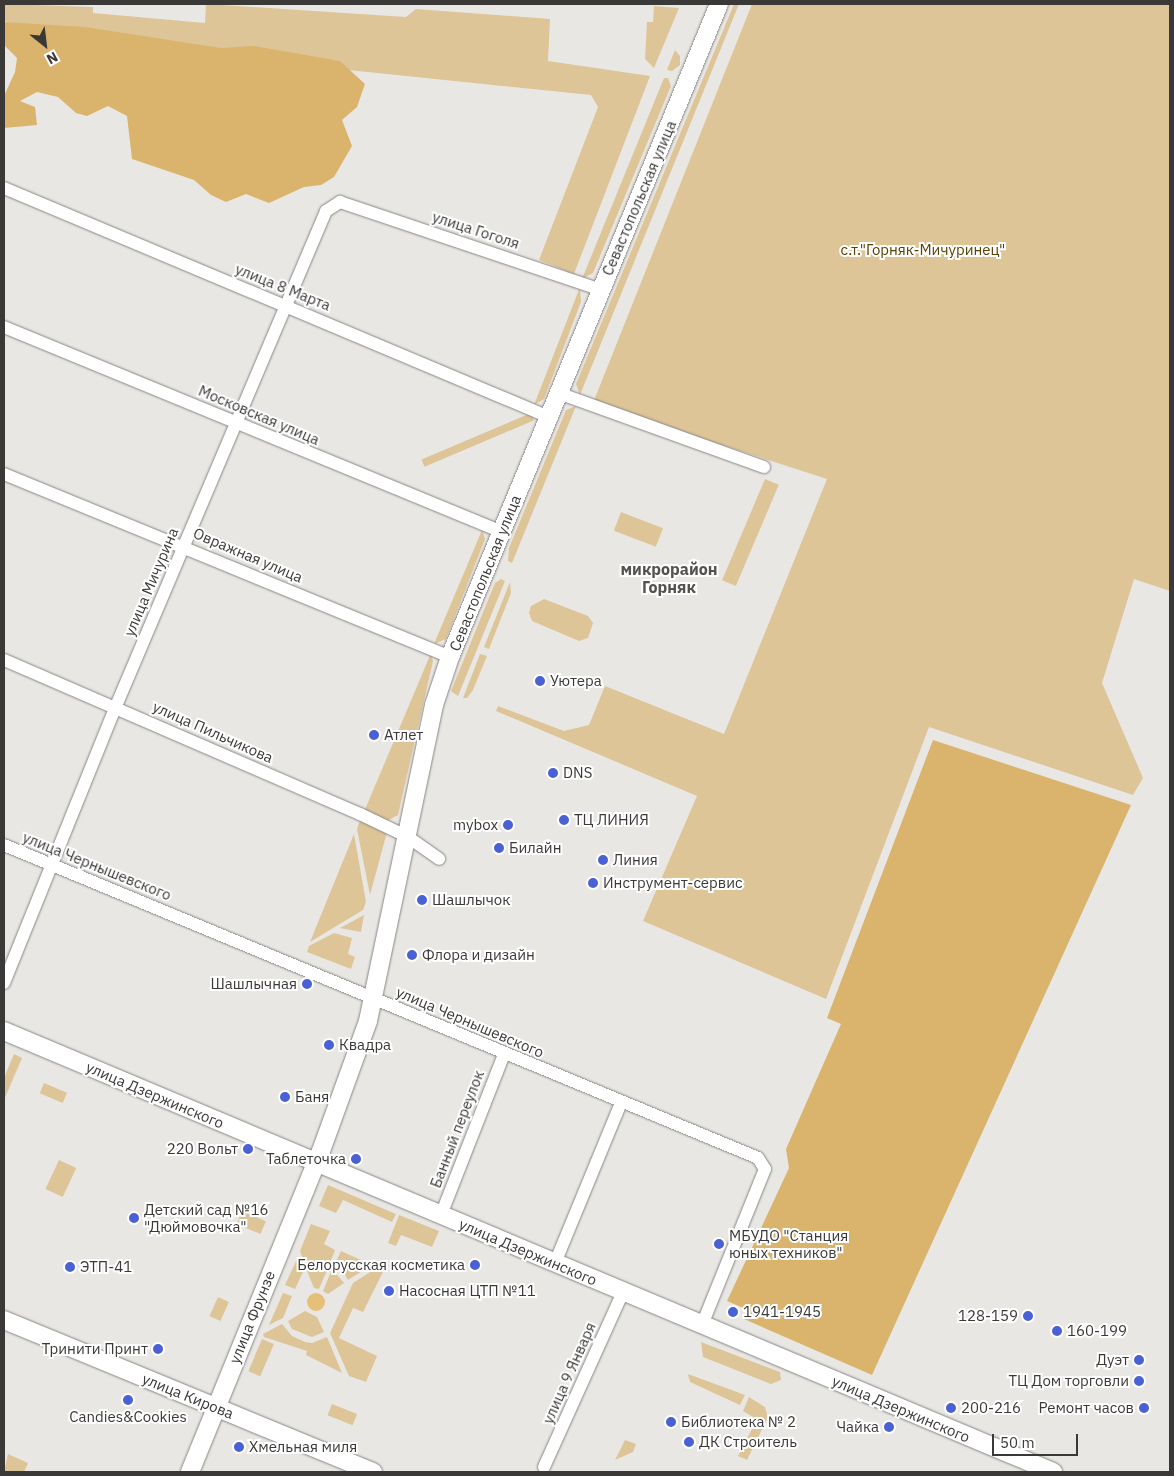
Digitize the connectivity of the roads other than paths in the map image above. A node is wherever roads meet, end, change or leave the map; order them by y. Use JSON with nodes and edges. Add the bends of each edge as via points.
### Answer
{"nodes":[{"id":1,"x":719,"y":4,"type":"edge"},
{"id":2,"x":4,"y":188,"type":"edge"},
{"id":3,"x":340,"y":202,"type":"joint"},
{"id":4,"x":601,"y":290,"type":"junction"},
{"id":5,"x":286,"y":305,"type":"junction"},
{"id":6,"x":4,"y":327,"type":"edge"},
{"id":7,"x":558,"y":393,"type":"junction"},
{"id":8,"x":549,"y":417,"type":"junction"},
{"id":9,"x":235,"y":423,"type":"junction"},
{"id":10,"x":764,"y":467,"type":"dead end"},
{"id":11,"x":4,"y":474,"type":"edge"},
{"id":12,"x":502,"y":532,"type":"junction"},
{"id":13,"x":184,"y":546,"type":"junction"},
{"id":14,"x":450,"y":657,"type":"junction"},
{"id":15,"x":4,"y":660,"type":"edge"},
{"id":16,"x":116,"y":706,"type":"junction"},
{"id":17,"x":408,"y":837,"type":"junction"},
{"id":18,"x":4,"y":845,"type":"edge"},
{"id":19,"x":439,"y":859,"type":"dead end"},
{"id":20,"x":51,"y":866,"type":"junction"},
{"id":21,"x":4,"y":983,"type":"edge"},
{"id":22,"x":373,"y":999,"type":"junction"},
{"id":23,"x":4,"y":1031,"type":"edge"},
{"id":24,"x":504,"y":1054,"type":"junction"},
{"id":25,"x":621,"y":1103,"type":"junction"},
{"id":26,"x":316,"y":1163,"type":"junction"},
{"id":27,"x":441,"y":1215,"type":"junction"},
{"id":28,"x":555,"y":1263,"type":"junction"},
{"id":29,"x":622,"y":1292,"type":"junction"},
{"id":30,"x":4,"y":1320,"type":"edge"},
{"id":31,"x":702,"y":1325,"type":"junction"},
{"id":32,"x":216,"y":1407,"type":"junction"},
{"id":33,"x":544,"y":1467,"type":"dead end"},
{"id":34,"x":190,"y":1472,"type":"edge"},
{"id":35,"x":373,"y":1472,"type":"edge"},
{"id":36,"x":1053,"y":1472,"type":"edge"}],
"edges":[{"from":1,"to":4,"type":"main road","name":"Севастопольская улица"},
{"from":2,"to":5,"type":"street","name":"улица 8 Марта"},
{"from":3,"to":4,"type":"street","name":"улица Гоголя"},
{"from":3,"to":5,"type":"street","name":"улица Мичурина","via":[[326,211]]},
{"from":4,"to":7,"type":"main road","name":"Севастопольская улица"},
{"from":5,"to":8,"type":"street","name":"улица 8 Марта"},
{"from":5,"to":9,"type":"street","name":"улица Мичурина"},
{"from":6,"to":9,"type":"street","name":"Московская улица"},
{"from":7,"to":8,"type":"main road","name":"Севастопольская улица"},
{"from":7,"to":10,"type":"street"},
{"from":8,"to":12,"type":"main road","name":"Севастопольская улица"},
{"from":9,"to":12,"type":"street","name":"Московская улица"},
{"from":9,"to":13,"type":"street","name":"улица Мичурина"},
{"from":11,"to":13,"type":"street","name":"Овражная улица"},
{"from":12,"to":14,"type":"main road","name":"Севастопольская улица"},
{"from":13,"to":14,"type":"street","name":"Овражная улица"},
{"from":13,"to":16,"type":"street","name":"улица Мичурина"},
{"from":14,"to":17,"type":"main road","name":"Севастопольская улица","via":[[434,705]]},
{"from":15,"to":16,"type":"street","name":"улица Пильчикова"},
{"from":16,"to":17,"type":"street","name":"улица Пильчикова"},
{"from":16,"to":20,"type":"street","name":"улица Мичурина"},
{"from":17,"to":19,"type":"street","name":"улица Пильчикова"},
{"from":17,"to":22,"type":"main road","name":"Севастопольская улица"},
{"from":18,"to":20,"type":"street","name":"улица Чернышевского"},
{"from":20,"to":21,"type":"street","name":"улица Мичурина"},
{"from":20,"to":22,"type":"street","name":"улица Чернышевского"},
{"from":22,"to":24,"type":"street","name":"улица Чернышевского"},
{"from":22,"to":26,"type":"main road","name":"Севастопольская улица"},
{"from":23,"to":26,"type":"main road","name":"улица Дзержинского"},
{"from":24,"to":25,"type":"street","name":"улица Чернышевского"},
{"from":24,"to":27,"type":"street","name":"Банный переулок"},
{"from":25,"to":28,"type":"street"},
{"from":25,"to":31,"type":"street","name":"улица Чернышевского","via":[[758,1158],[765,1169]]},
{"from":26,"to":27,"type":"main road","name":"улица Дзержинского"},
{"from":26,"to":32,"type":"main road","name":"улица Фрунзе"},
{"from":27,"to":28,"type":"main road","name":"улица Дзержинского"},
{"from":28,"to":29,"type":"main road","name":"улица Дзержинского"},
{"from":29,"to":31,"type":"main road","name":"улица Дзержинского"},
{"from":29,"to":33,"type":"street","name":"улица 9 Января"},
{"from":30,"to":32,"type":"main road","name":"улица Кирова"},
{"from":31,"to":36,"type":"main road","name":"улица Дзержинского"},
{"from":32,"to":34,"type":"main road","name":"улица Фрунзе"},
{"from":32,"to":35,"type":"main road","name":"улица Кирова"}]}
